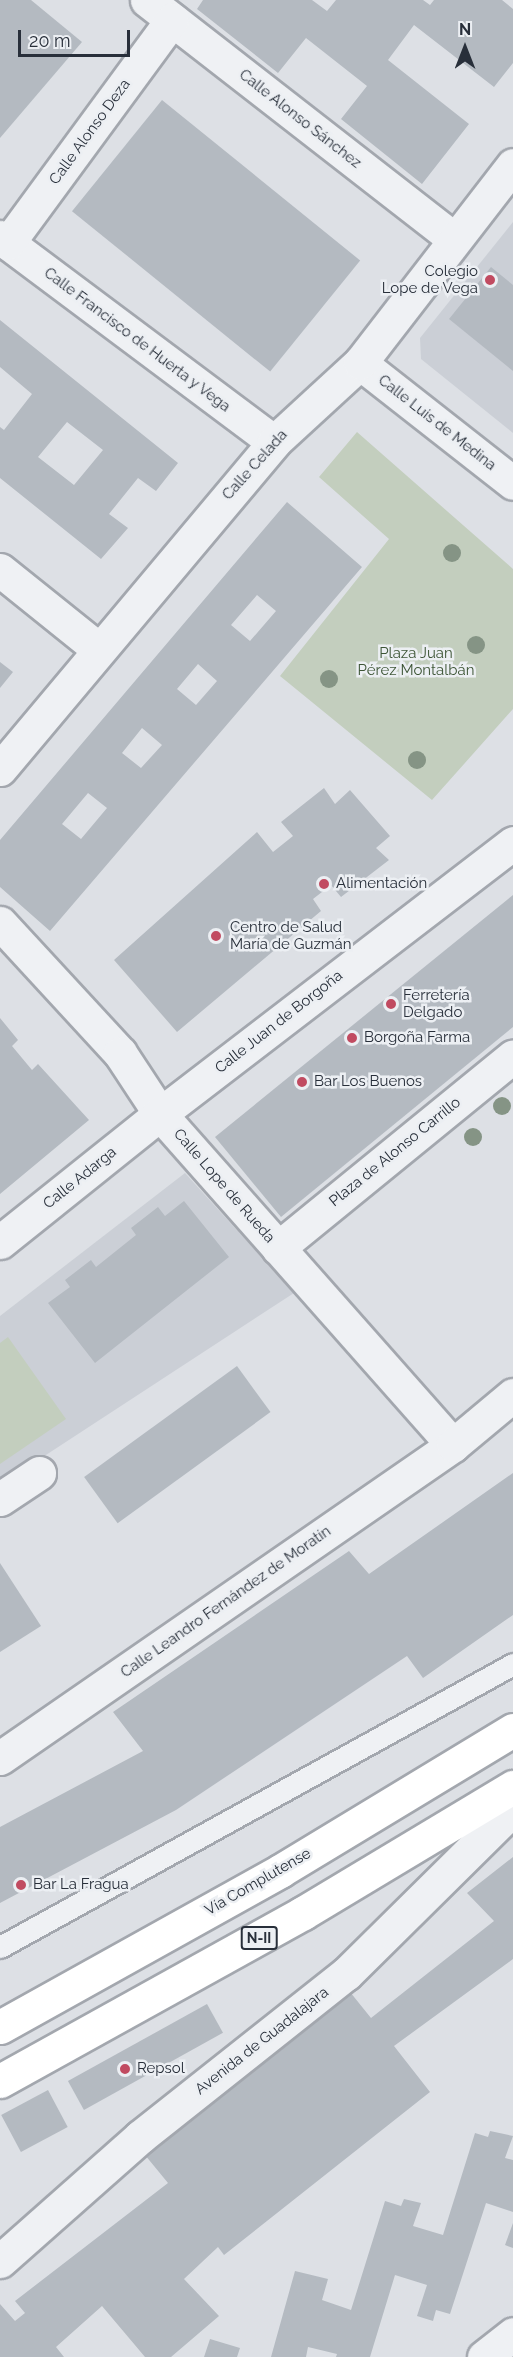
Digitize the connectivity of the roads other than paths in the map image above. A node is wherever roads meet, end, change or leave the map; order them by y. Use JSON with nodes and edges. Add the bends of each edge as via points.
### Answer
{"nodes":[{"id":1,"x":147,"y":0,"type":"edge"},
{"id":2,"x":172,"y":20,"type":"junction"},
{"id":3,"x":513,"y":165,"type":"edge"},
{"id":4,"x":454,"y":239,"type":"junction"},
{"id":5,"x":4,"y":240,"type":"edge"},
{"id":6,"x":360,"y":363,"type":"junction"},
{"id":7,"x":274,"y":442,"type":"junction"},
{"id":8,"x":513,"y":483,"type":"edge"},
{"id":9,"x":0,"y":570,"type":"edge"},
{"id":10,"x":97,"y":648,"type":"junction"},
{"id":11,"x":0,"y":769,"type":"edge"},
{"id":12,"x":513,"y":843,"type":"edge"},
{"id":13,"x":0,"y":923,"type":"edge"},
{"id":14,"x":513,"y":1056,"type":"edge"},
{"id":15,"x":160,"y":1114,"type":"junction"},
{"id":16,"x":0,"y":1242,"type":"edge"},
{"id":17,"x":278,"y":1248,"type":"junction"},
{"id":18,"x":513,"y":1395,"type":"edge"},
{"id":19,"x":453,"y":1445,"type":"junction"},
{"id":20,"x":39,"y":1473,"type":"dead end"},
{"id":21,"x":0,"y":1499,"type":"edge"},
{"id":22,"x":513,"y":1664,"type":"edge"},
{"id":23,"x":513,"y":1730,"type":"edge"},
{"id":24,"x":0,"y":1758,"type":"edge"},
{"id":25,"x":513,"y":1787,"type":"edge"},
{"id":26,"x":513,"y":1809,"type":"edge"},
{"id":27,"x":0,"y":1947,"type":"edge"},
{"id":28,"x":0,"y":2027,"type":"edge"},
{"id":29,"x":0,"y":2081,"type":"edge"},
{"id":30,"x":0,"y":2261,"type":"edge"},
{"id":31,"x":513,"y":2334,"type":"edge"},
{"id":32,"x":484,"y":2357,"type":"edge"}],
"edges":[{"from":1,"to":2,"type":"street","name":"Calle Alonso Sánchez"},
{"from":2,"to":4,"type":"street","name":"Calle Alonso Sánchez"},
{"from":2,"to":5,"type":"street","name":"Calle Alonso Deza"},
{"from":3,"to":4,"type":"street","name":"Calle Celada"},
{"from":4,"to":6,"type":"street","name":"Calle Celada"},
{"from":5,"to":7,"type":"street","name":"Calle Francisco de Huerta y Vega"},
{"from":6,"to":7,"type":"street","name":"Calle Celada"},
{"from":6,"to":8,"type":"street","name":"Calle Luis de Medina"},
{"from":7,"to":10,"type":"street","name":"Calle Celada"},
{"from":9,"to":10,"type":"street"},
{"from":10,"to":11,"type":"street","name":"Calle Celada"},
{"from":12,"to":15,"type":"street","name":"Calle Juan de Borgoña"},
{"from":13,"to":15,"type":"street","name":"Calle Lope de Rueda","via":[[120,1053]]},
{"from":14,"to":17,"type":"street","name":"Plaza de Alonso Carrillo"},
{"from":15,"to":16,"type":"street","name":"Calle Adarga"},
{"from":15,"to":17,"type":"street","name":"Calle Lope de Rueda"},
{"from":17,"to":19,"type":"street","name":"Calle Lope de Rueda"},
{"from":18,"to":19,"type":"street"},
{"from":19,"to":24,"type":"street","name":"Calle Leandro Fernández de Moratín"},
{"from":20,"to":21,"type":"street"},
{"from":22,"to":27,"type":"lane"},
{"from":23,"to":28,"type":"main road","name":"Vía Complutense","via":[[280,1871]]},
{"from":25,"to":29,"type":"main road","number":"N-II","via":[[303,1913]]},
{"from":26,"to":30,"type":"street","name":"Avenida de Guadalajara","via":[[346,1974],[140,2137]]},
{"from":31,"to":32,"type":"street"}]}
